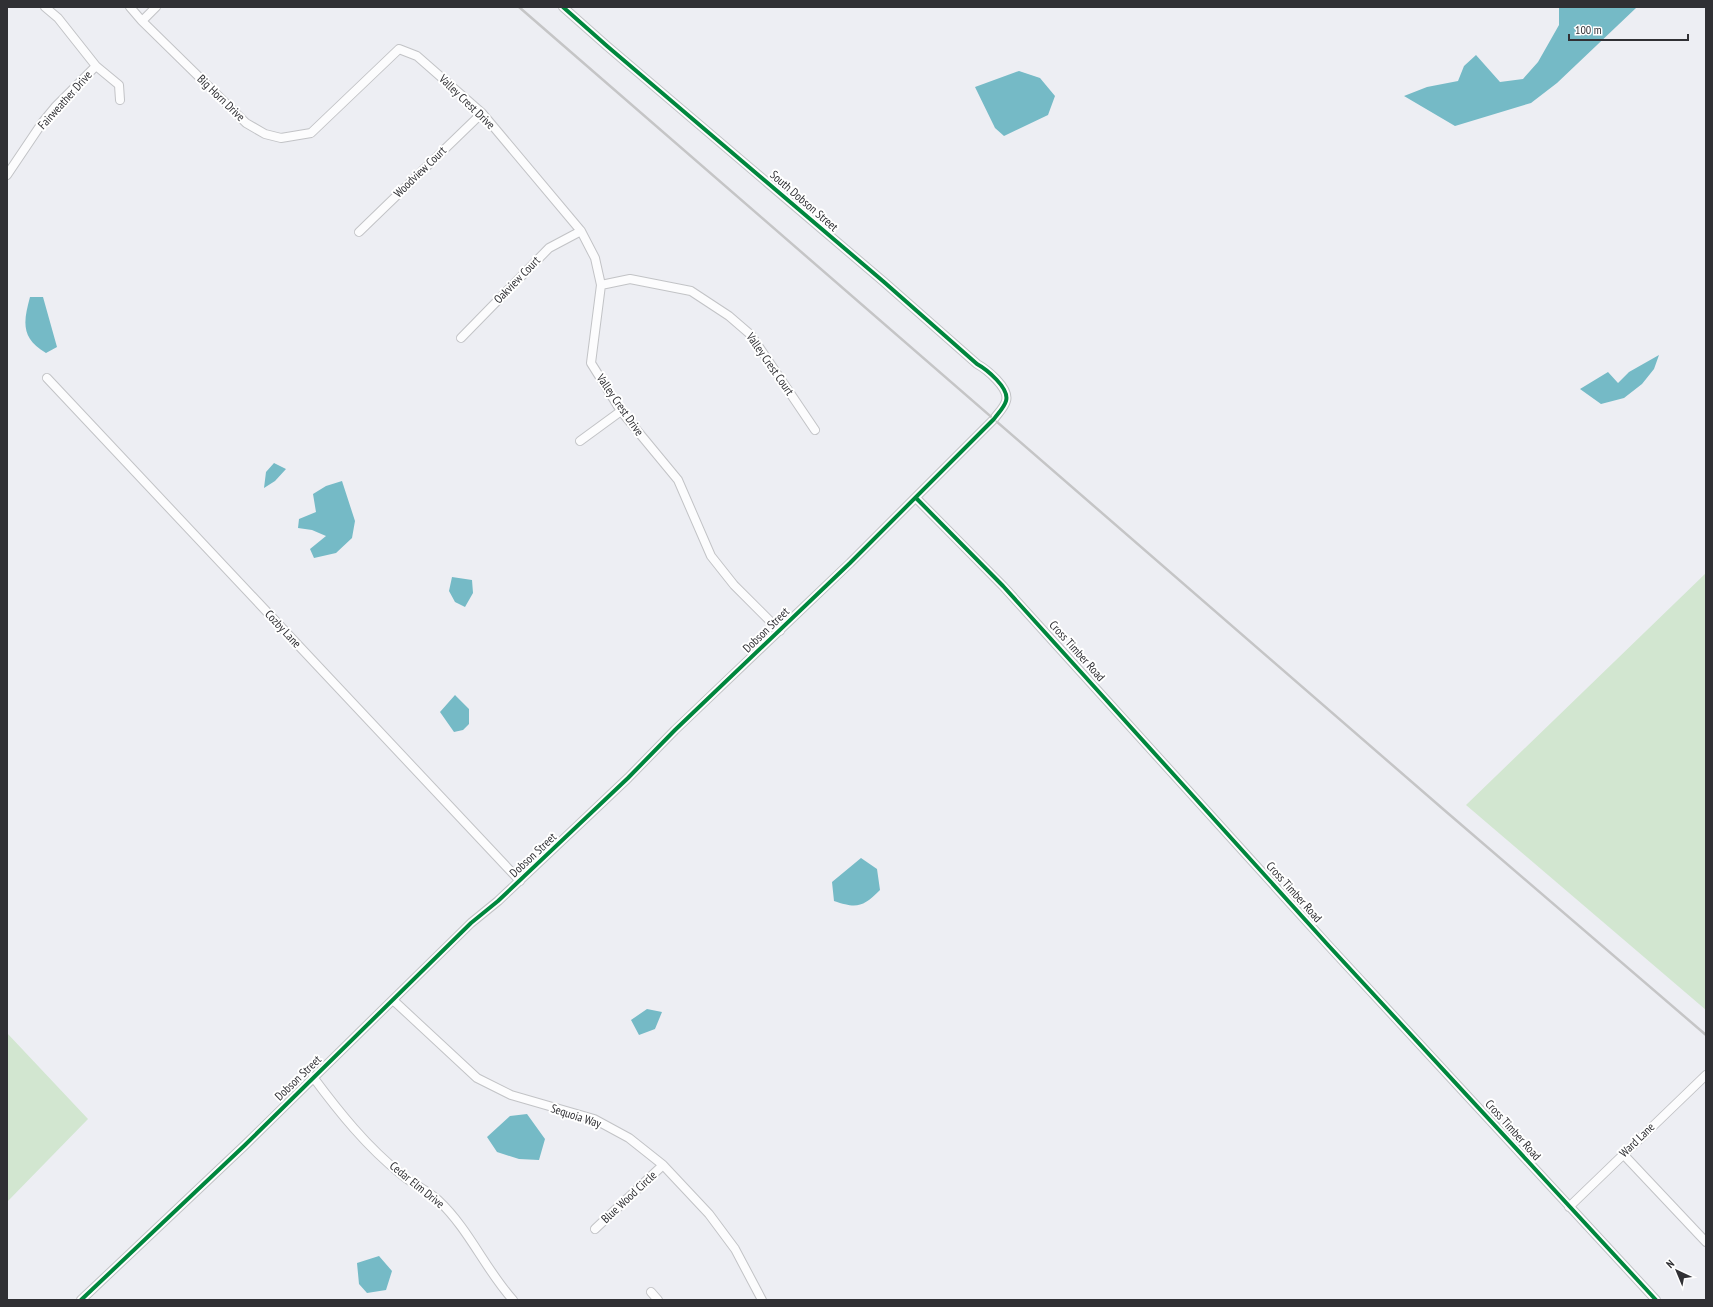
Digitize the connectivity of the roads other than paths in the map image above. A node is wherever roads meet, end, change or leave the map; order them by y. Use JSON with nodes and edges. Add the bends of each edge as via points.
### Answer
{"nodes":[{"id":1,"x":45,"y":7,"type":"edge"},
{"id":2,"x":130,"y":7,"type":"edge"},
{"id":3,"x":156,"y":7,"type":"edge"},
{"id":4,"x":563,"y":7,"type":"edge"},
{"id":5,"x":142,"y":21,"type":"junction"},
{"id":6,"x":398,"y":49,"type":"joint"},
{"id":7,"x":96,"y":66,"type":"junction"},
{"id":8,"x":120,"y":100,"type":"dead end"},
{"id":9,"x":482,"y":113,"type":"junction"},
{"id":10,"x":7,"y":175,"type":"edge"},
{"id":11,"x":580,"y":231,"type":"junction"},
{"id":12,"x":359,"y":232,"type":"dead end"},
{"id":13,"x":601,"y":285,"type":"junction"},
{"id":14,"x":461,"y":338,"type":"dead end"},
{"id":15,"x":47,"y":378,"type":"dead end"},
{"id":16,"x":621,"y":411,"type":"junction"},
{"id":17,"x":994,"y":419,"type":"joint"},
{"id":18,"x":815,"y":430,"type":"dead end"},
{"id":19,"x":580,"y":441,"type":"dead end"},
{"id":20,"x":916,"y":498,"type":"junction"},
{"id":21,"x":780,"y":631,"type":"junction"},
{"id":22,"x":520,"y":881,"type":"junction"},
{"id":23,"x":393,"y":1000,"type":"junction"},
{"id":24,"x":1706,"y":1074,"type":"edge"},
{"id":25,"x":313,"y":1077,"type":"junction"},
{"id":26,"x":1623,"y":1154,"type":"junction"},
{"id":27,"x":663,"y":1165,"type":"junction"},
{"id":28,"x":1569,"y":1207,"type":"junction"},
{"id":29,"x":595,"y":1229,"type":"dead end"},
{"id":30,"x":1706,"y":1242,"type":"edge"},
{"id":31,"x":651,"y":1292,"type":"dead end"},
{"id":32,"x":81,"y":1300,"type":"edge"},
{"id":33,"x":512,"y":1300,"type":"edge"},
{"id":34,"x":658,"y":1300,"type":"edge"},
{"id":35,"x":762,"y":1300,"type":"edge"},
{"id":36,"x":1656,"y":1300,"type":"edge"}],
"edges":[{"from":1,"to":7,"type":"street","via":[[58,18]]},
{"from":2,"to":5,"type":"street","name":"Big Horn Drive"},
{"from":3,"to":5,"type":"street"},
{"from":4,"to":17,"type":"street","name":"South Dobson Street","via":[[999,382],[1006,392],[1007,400]]},
{"from":5,"to":6,"type":"street","name":"Big Horn Drive","via":[[246,123],[265,134],[281,138],[311,133]]},
{"from":6,"to":9,"type":"street","name":"Valley Crest Drive","via":[[417,56]]},
{"from":7,"to":8,"type":"street","via":[[118,85]]},
{"from":7,"to":10,"type":"street","name":"Fairweather Drive","via":[[42,123]]},
{"from":9,"to":11,"type":"street","name":"Valley Crest Drive"},
{"from":9,"to":12,"type":"street","name":"Woodview Court"},
{"from":11,"to":13,"type":"street","name":"Valley Crest Drive","via":[[595,258]]},
{"from":11,"to":14,"type":"street","name":"Oakview Court","via":[[549,248]]},
{"from":13,"to":16,"type":"street","name":"Valley Crest Drive","via":[[591,363]]},
{"from":13,"to":18,"type":"street","name":"Valley Crest Court","via":[[630,279],[690,291],[729,316],[751,335]]},
{"from":15,"to":22,"type":"street","name":"Cozby Lane"},
{"from":16,"to":19,"type":"street"},
{"from":16,"to":21,"type":"street","name":"Valley Crest Drive","via":[[678,480],[711,556],[734,585]]},
{"from":17,"to":20,"type":"street","name":"Dobson Street"},
{"from":20,"to":21,"type":"street","name":"Dobson Street"},
{"from":20,"to":28,"type":"street","name":"Cross Timber Road","via":[[1003,586]]},
{"from":21,"to":22,"type":"street","name":"Dobson Street"},
{"from":22,"to":23,"type":"street","name":"Dobson Street","via":[[471,923]]},
{"from":23,"to":25,"type":"street","name":"Dobson Street"},
{"from":23,"to":27,"type":"street","name":"Sequoia Way","via":[[477,1078],[511,1095],[594,1119],[628,1138]]},
{"from":24,"to":26,"type":"street","name":"Ward Lane"},
{"from":25,"to":32,"type":"street","name":"Dobson Street"},
{"from":25,"to":33,"type":"street","name":"Cedar Elm Drive","via":[[338,1110],[377,1152],[401,1175],[437,1199],[458,1222],[498,1284]]},
{"from":26,"to":28,"type":"street","name":"Ward Lane"},
{"from":26,"to":30,"type":"street"},
{"from":27,"to":29,"type":"street","name":"Blue Wood Circle"},
{"from":27,"to":35,"type":"street","name":"Sequoia Way","via":[[709,1214],[735,1249]]},
{"from":28,"to":36,"type":"street","name":"Cross Timber Road"},
{"from":31,"to":34,"type":"street"}]}
